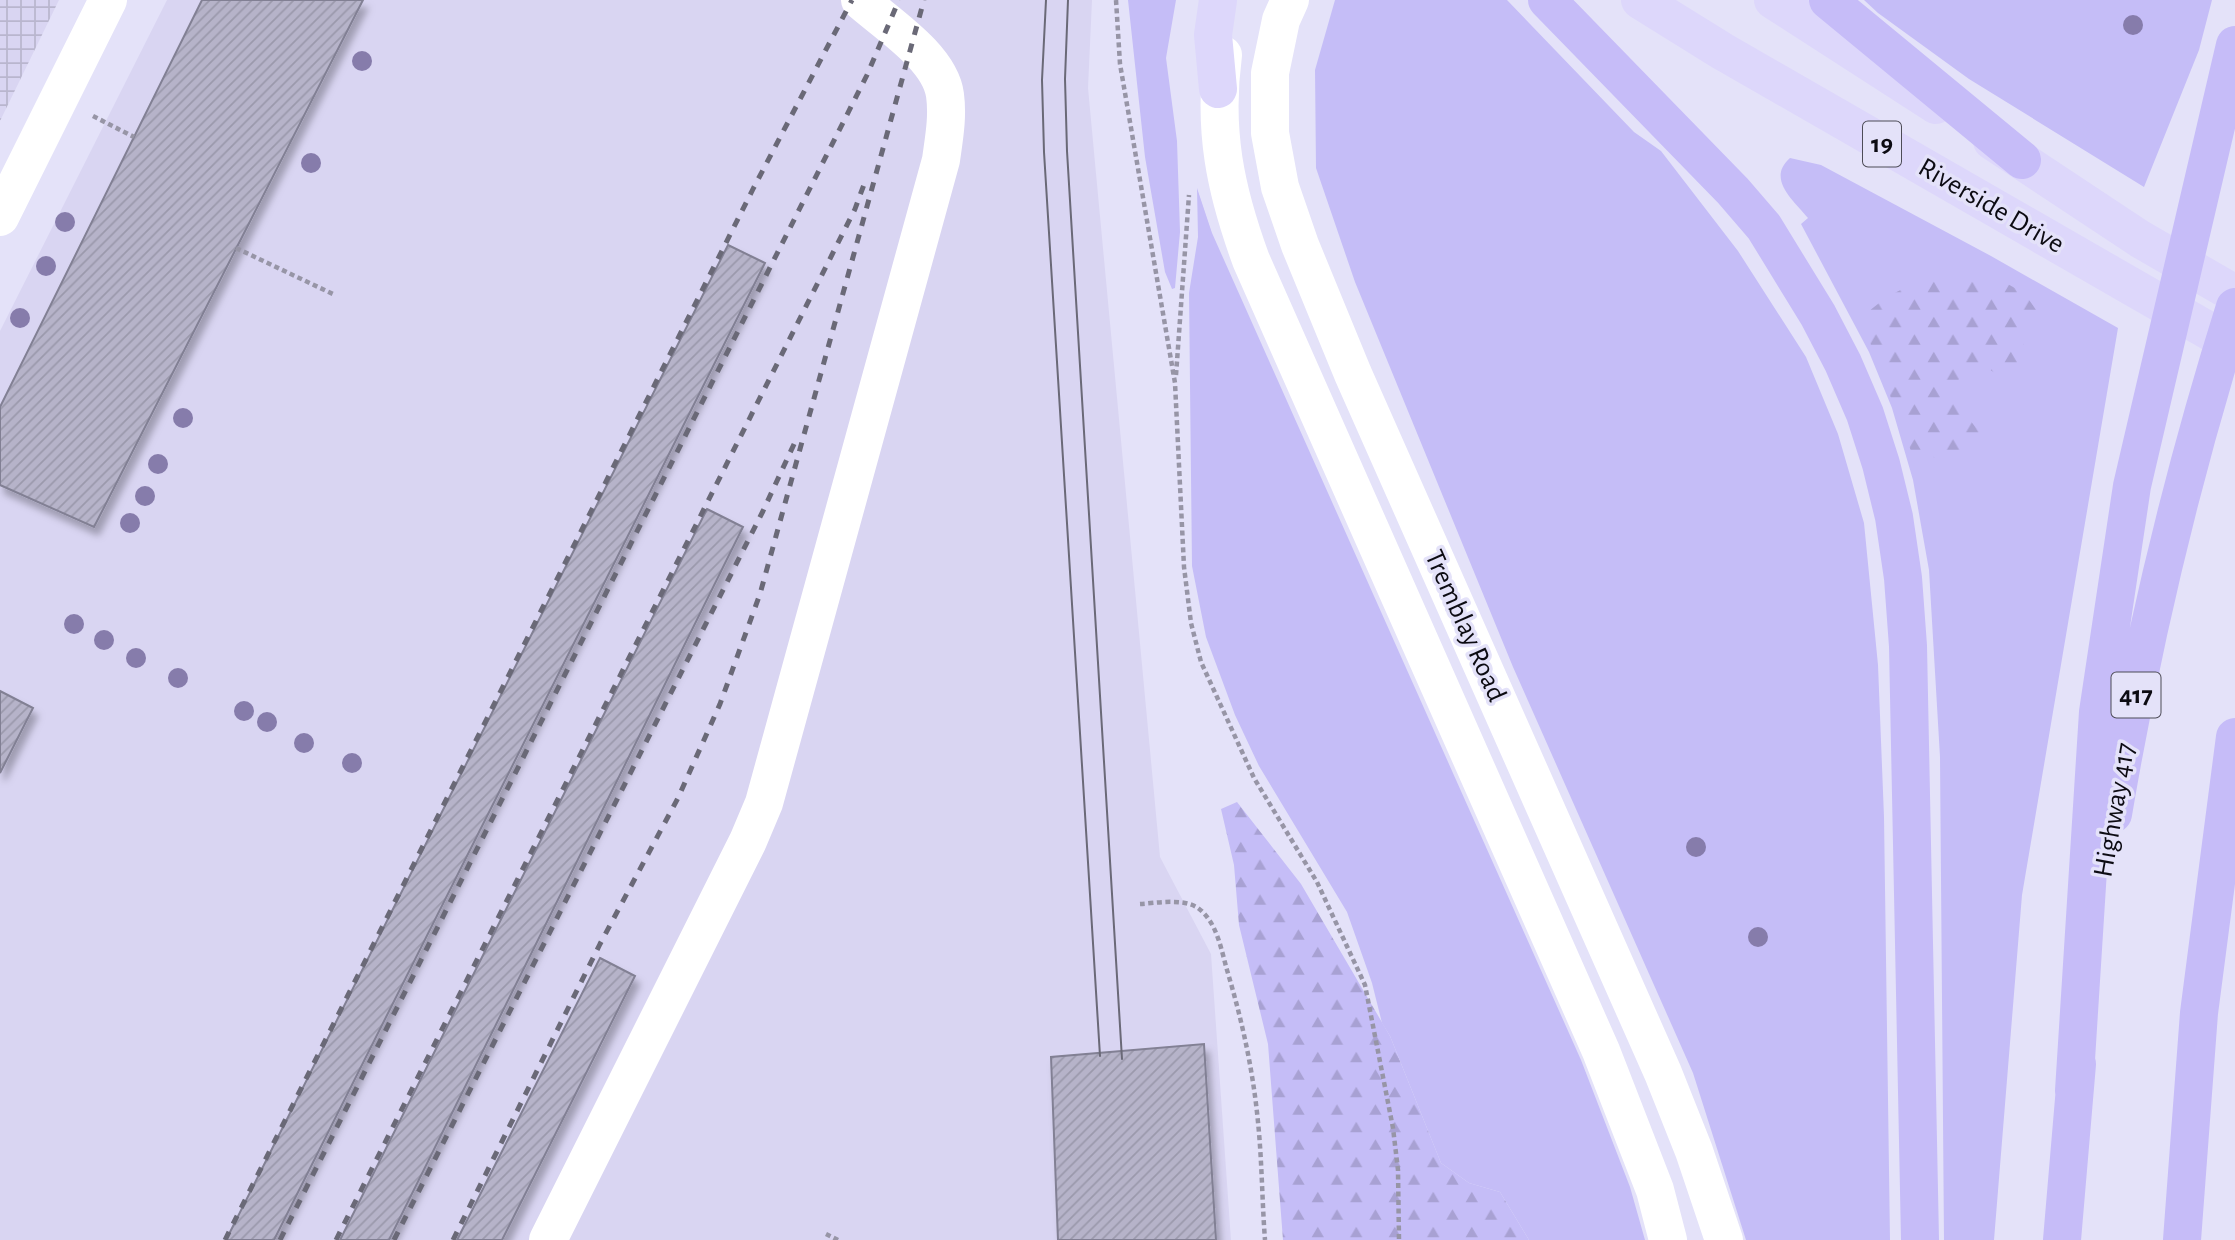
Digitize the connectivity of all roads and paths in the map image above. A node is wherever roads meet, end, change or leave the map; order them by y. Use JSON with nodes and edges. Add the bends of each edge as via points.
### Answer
{"nodes":[{"id":1,"x":108,"y":0,"type":"edge"},
{"id":2,"x":860,"y":0,"type":"edge"},
{"id":3,"x":1116,"y":0,"type":"edge"},
{"id":4,"x":1218,"y":0,"type":"edge"},
{"id":5,"x":1235,"y":0,"type":"edge"},
{"id":6,"x":1290,"y":0,"type":"edge"},
{"id":7,"x":1547,"y":0,"type":"edge"},
{"id":8,"x":1640,"y":0,"type":"edge"},
{"id":9,"x":1773,"y":0,"type":"edge"},
{"id":10,"x":1828,"y":0,"type":"edge"},
{"id":11,"x":2235,"y":45,"type":"edge"},
{"id":12,"x":1219,"y":89,"type":"junction"},
{"id":13,"x":92,"y":116,"type":"dead end"},
{"id":14,"x":134,"y":137,"type":"dead end"},
{"id":15,"x":2022,"y":160,"type":"junction"},
{"id":16,"x":1189,"y":188,"type":"dead end"},
{"id":17,"x":0,"y":217,"type":"edge"},
{"id":18,"x":236,"y":248,"type":"dead end"},
{"id":19,"x":2235,"y":294,"type":"edge"},
{"id":20,"x":335,"y":295,"type":"dead end"},
{"id":21,"x":2235,"y":307,"type":"edge"},
{"id":22,"x":2235,"y":346,"type":"edge"},
{"id":23,"x":1175,"y":383,"type":"junction"},
{"id":24,"x":2235,"y":737,"type":"edge"},
{"id":25,"x":1140,"y":904,"type":"dead end"},
{"id":26,"x":2074,"y":1091,"type":"junction"},
{"id":27,"x":826,"y":1234,"type":"dead end"},
{"id":28,"x":548,"y":1240,"type":"edge"},
{"id":29,"x":838,"y":1240,"type":"edge"},
{"id":30,"x":1265,"y":1240,"type":"edge"},
{"id":31,"x":1399,"y":1240,"type":"edge"},
{"id":32,"x":1668,"y":1240,"type":"edge"},
{"id":33,"x":1724,"y":1240,"type":"edge"},
{"id":34,"x":1920,"y":1240,"type":"edge"},
{"id":35,"x":2062,"y":1240,"type":"edge"},
{"id":36,"x":2182,"y":1240,"type":"edge"}],
"edges":[{"from":1,"to":17,"type":"street"},
{"from":2,"to":28,"type":"street","via":[[912,44],[940,78],[946,125],[941,160],[764,803]]},
{"from":3,"to":23,"type":"path","via":[[1120,64]]},
{"from":4,"to":12,"type":"main road","via":[[1213,35]]},
{"from":5,"to":12,"type":"street","name":"Tremblay Road"},
{"from":6,"to":33,"type":"street","name":"Tremblay Road","via":[[1270,74],[1270,132],[1280,187],[1296,233],[1353,374],[1663,1073]]},
{"from":7,"to":34,"type":"highway","via":[[1764,227],[1843,363],[1881,464],[1894,517],[1908,646]]},
{"from":8,"to":22,"type":"main road","name":"Riverside Drive","number":"19"},
{"from":9,"to":15,"type":"main road","name":"Riverside Drive","number":"19"},
{"from":10,"to":15,"type":"highway"},
{"from":11,"to":26,"type":"highway","via":[[2132,486],[2098,712]]},
{"from":12,"to":32,"type":"street","name":"Tremblay Road","via":[[1225,175],[1251,260],[1601,1051],[1655,1190]]},
{"from":13,"to":14,"type":"path"},
{"from":15,"to":19,"type":"main road","name":"Riverside Drive","number":"19","via":[[2140,239]]},
{"from":16,"to":23,"type":"path"},
{"from":18,"to":20,"type":"path"},
{"from":21,"to":26,"type":"highway","name":"Highway 417","number":"417","via":[[2165,557],[2127,734],[2091,949]]},
{"from":23,"to":31,"type":"path","via":[[1184,567],[1201,662],[1254,778],[1317,882],[1365,985],[1393,1128]]},
{"from":24,"to":36,"type":"highway","via":[[2199,1013]]},
{"from":25,"to":30,"type":"path","via":[[1197,907],[1219,942],[1250,1058]]},
{"from":26,"to":35,"type":"highway","name":"Highway 417","number":"417"},
{"from":27,"to":29,"type":"path"}]}
